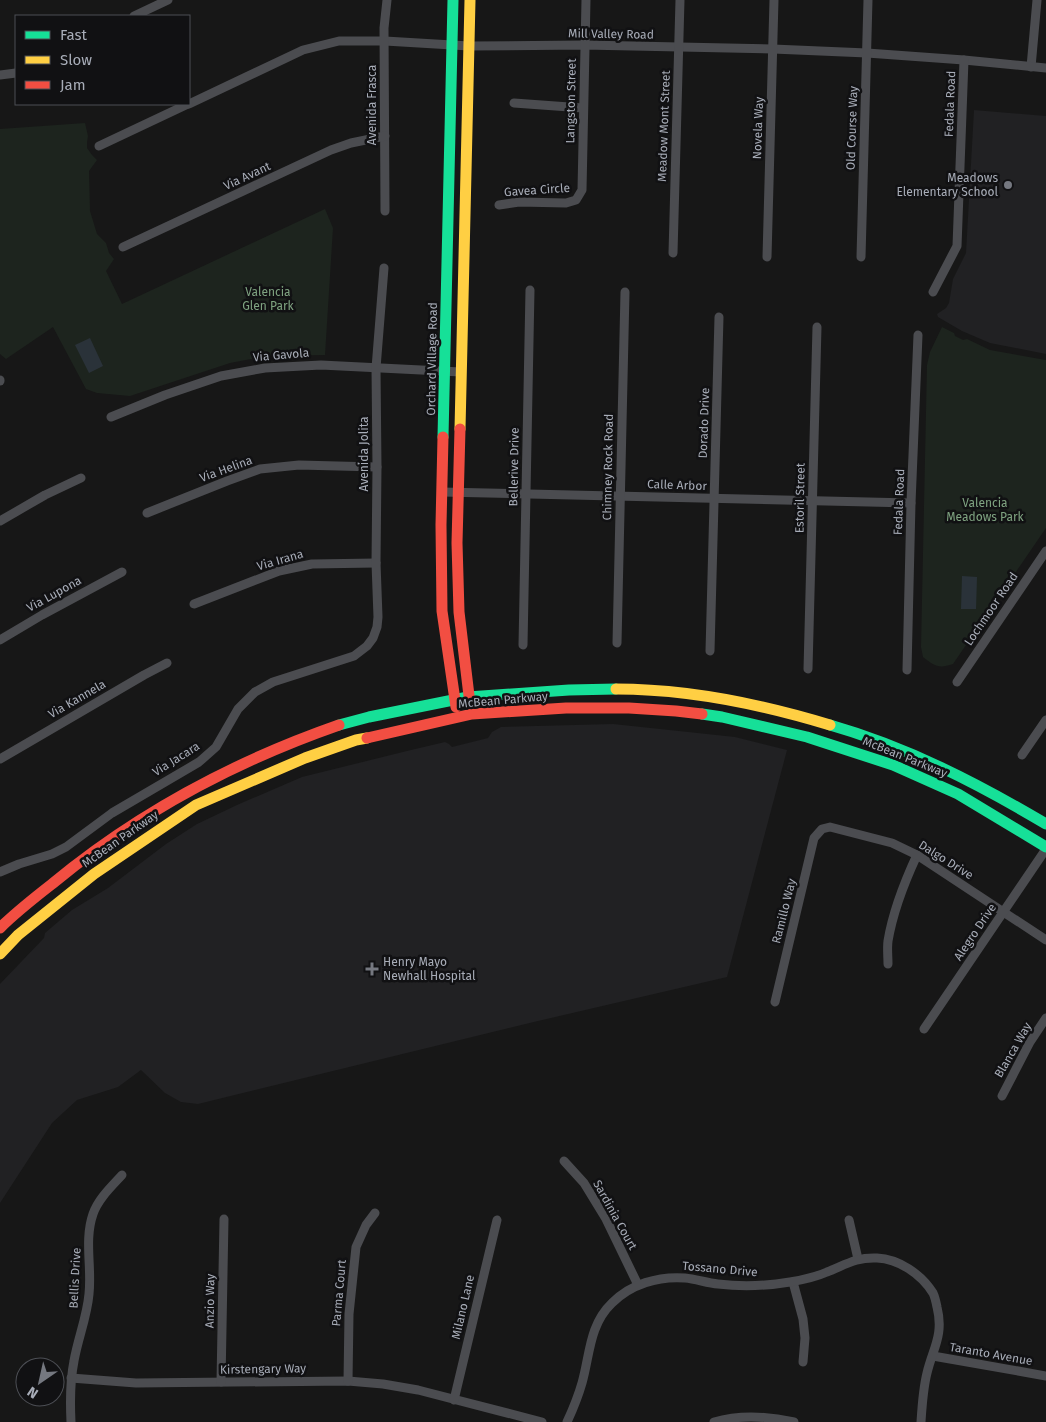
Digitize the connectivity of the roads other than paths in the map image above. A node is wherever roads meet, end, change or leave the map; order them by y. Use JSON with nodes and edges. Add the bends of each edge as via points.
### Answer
{"nodes":[{"id":1,"x":168,"y":0,"type":"edge"},
{"id":2,"x":387,"y":0,"type":"edge"},
{"id":3,"x":453,"y":0,"type":"edge"},
{"id":4,"x":470,"y":0,"type":"edge"},
{"id":5,"x":586,"y":0,"type":"edge"},
{"id":6,"x":680,"y":0,"type":"edge"},
{"id":7,"x":774,"y":0,"type":"edge"},
{"id":8,"x":868,"y":0,"type":"edge"},
{"id":9,"x":1037,"y":0,"type":"edge"},
{"id":10,"x":136,"y":15,"type":"edge"},
{"id":11,"x":384,"y":40,"type":"junction"},
{"id":12,"x":451,"y":45,"type":"junction"},
{"id":13,"x":584,"y":45,"type":"junction"},
{"id":14,"x":469,"y":46,"type":"junction"},
{"id":15,"x":679,"y":48,"type":"junction"},
{"id":16,"x":772,"y":50,"type":"junction"},
{"id":17,"x":867,"y":53,"type":"junction"},
{"id":18,"x":964,"y":60,"type":"junction"},
{"id":19,"x":1031,"y":67,"type":"junction"},
{"id":20,"x":1046,"y":68,"type":"edge"},
{"id":21,"x":15,"y":73,"type":"edge"},
{"id":22,"x":0,"y":74,"type":"edge"},
{"id":23,"x":514,"y":102,"type":"dead end"},
{"id":24,"x":190,"y":103,"type":"edge"},
{"id":25,"x":186,"y":105,"type":"edge"},
{"id":26,"x":583,"y":108,"type":"junction"},
{"id":27,"x":384,"y":136,"type":"junction"},
{"id":28,"x":99,"y":146,"type":"dead end"},
{"id":29,"x":576,"y":200,"type":"joint"},
{"id":30,"x":498,"y":205,"type":"dead end"},
{"id":31,"x":385,"y":211,"type":"dead end"},
{"id":32,"x":123,"y":247,"type":"dead end"},
{"id":33,"x":673,"y":253,"type":"dead end"},
{"id":34,"x":767,"y":257,"type":"dead end"},
{"id":35,"x":861,"y":257,"type":"dead end"},
{"id":36,"x":384,"y":268,"type":"dead end"},
{"id":37,"x":530,"y":290,"type":"dead end"},
{"id":38,"x":624,"y":292,"type":"dead end"},
{"id":39,"x":933,"y":292,"type":"dead end"},
{"id":40,"x":719,"y":317,"type":"dead end"},
{"id":41,"x":817,"y":327,"type":"dead end"},
{"id":42,"x":918,"y":334,"type":"dead end"},
{"id":43,"x":376,"y":368,"type":"junction"},
{"id":44,"x":445,"y":372,"type":"junction"},
{"id":45,"x":461,"y":372,"type":"junction"},
{"id":46,"x":111,"y":417,"type":"dead end"},
{"id":47,"x":377,"y":467,"type":"junction"},
{"id":48,"x":81,"y":478,"type":"dead end"},
{"id":49,"x":442,"y":492,"type":"junction"},
{"id":50,"x":458,"y":493,"type":"junction"},
{"id":51,"x":526,"y":494,"type":"junction"},
{"id":52,"x":621,"y":496,"type":"junction"},
{"id":53,"x":714,"y":499,"type":"junction"},
{"id":54,"x":813,"y":501,"type":"junction"},
{"id":55,"x":911,"y":503,"type":"junction"},
{"id":56,"x":147,"y":513,"type":"dead end"},
{"id":57,"x":0,"y":521,"type":"edge"},
{"id":58,"x":1045,"y":554,"type":"edge"},
{"id":59,"x":376,"y":563,"type":"junction"},
{"id":60,"x":122,"y":572,"type":"dead end"},
{"id":61,"x":194,"y":604,"type":"dead end"},
{"id":62,"x":373,"y":638,"type":"joint"},
{"id":63,"x":0,"y":640,"type":"edge"},
{"id":64,"x":616,"y":643,"type":"dead end"},
{"id":65,"x":523,"y":645,"type":"dead end"},
{"id":66,"x":710,"y":651,"type":"dead end"},
{"id":67,"x":167,"y":663,"type":"dead end"},
{"id":68,"x":808,"y":669,"type":"dead end"},
{"id":69,"x":907,"y":670,"type":"dead end"},
{"id":70,"x":957,"y":682,"type":"dead end"},
{"id":71,"x":470,"y":697,"type":"junction"},
{"id":72,"x":454,"y":700,"type":"junction"},
{"id":73,"x":750,"y":704,"type":"junction"},
{"id":74,"x":472,"y":714,"type":"junction"},
{"id":75,"x":457,"y":717,"type":"junction"},
{"id":76,"x":722,"y":717,"type":"junction"},
{"id":77,"x":1046,"y":720,"type":"edge"},
{"id":78,"x":1022,"y":755,"type":"dead end"},
{"id":79,"x":0,"y":759,"type":"edge"},
{"id":80,"x":1046,"y":824,"type":"edge"},
{"id":81,"x":822,"y":829,"type":"joint"},
{"id":82,"x":1046,"y":848,"type":"edge"},
{"id":83,"x":917,"y":855,"type":"junction"},
{"id":84,"x":0,"y":872,"type":"edge"},
{"id":85,"x":1003,"y":911,"type":"junction"},
{"id":86,"x":1,"y":924,"type":"edge"},
{"id":87,"x":1046,"y":940,"type":"edge"},
{"id":88,"x":0,"y":954,"type":"edge"},
{"id":89,"x":888,"y":964,"type":"dead end"},
{"id":90,"x":775,"y":1002,"type":"dead end"},
{"id":91,"x":1046,"y":1018,"type":"edge"},
{"id":92,"x":924,"y":1029,"type":"dead end"},
{"id":93,"x":1002,"y":1096,"type":"dead end"},
{"id":94,"x":564,"y":1161,"type":"dead end"},
{"id":95,"x":122,"y":1174,"type":"dead end"},
{"id":96,"x":374,"y":1213,"type":"dead end"},
{"id":97,"x":224,"y":1219,"type":"dead end"},
{"id":98,"x":497,"y":1220,"type":"dead end"},
{"id":99,"x":849,"y":1220,"type":"dead end"},
{"id":100,"x":858,"y":1259,"type":"junction"},
{"id":101,"x":792,"y":1282,"type":"junction"},
{"id":102,"x":638,"y":1285,"type":"junction"},
{"id":103,"x":933,"y":1356,"type":"junction"},
{"id":104,"x":803,"y":1362,"type":"dead end"},
{"id":105,"x":1046,"y":1376,"type":"edge"},
{"id":106,"x":71,"y":1378,"type":"junction"},
{"id":107,"x":348,"y":1381,"type":"junction"},
{"id":108,"x":221,"y":1382,"type":"junction"},
{"id":109,"x":454,"y":1400,"type":"junction"},
{"id":110,"x":71,"y":1422,"type":"edge"},
{"id":111,"x":542,"y":1422,"type":"edge"},
{"id":112,"x":567,"y":1422,"type":"edge"},
{"id":113,"x":714,"y":1422,"type":"edge"},
{"id":114,"x":794,"y":1422,"type":"edge"},
{"id":115,"x":921,"y":1422,"type":"edge"}],
"edges":[{"from":1,"to":10,"type":"street"},
{"from":2,"to":11,"type":"street","name":"Avenida Frasca"},
{"from":3,"to":12,"type":"main road","name":"Orchard Village Road"},
{"from":4,"to":14,"type":"main road"},
{"from":5,"to":13,"type":"street","name":"Langston Street"},
{"from":6,"to":15,"type":"street","name":"Meadow Mont Street"},
{"from":7,"to":16,"type":"street","name":"Novela Way"},
{"from":8,"to":17,"type":"street","name":"Old Course Way"},
{"from":9,"to":19,"type":"street"},
{"from":11,"to":12,"type":"street","name":"Mill Valley Road"},
{"from":11,"to":24,"type":"street","name":"Mill Valley Road","via":[[339,41],[303,50]]},
{"from":11,"to":27,"type":"street","name":"Avenida Frasca"},
{"from":12,"to":14,"type":"street","name":"Mill Valley Road"},
{"from":12,"to":44,"type":"main road","name":"Orchard Village Road"},
{"from":13,"to":14,"type":"street","name":"Mill Valley Road"},
{"from":13,"to":15,"type":"street","name":"Mill Valley Road"},
{"from":13,"to":26,"type":"street","name":"Langston Street"},
{"from":14,"to":45,"type":"main road"},
{"from":15,"to":16,"type":"street","name":"Mill Valley Road"},
{"from":15,"to":33,"type":"street","name":"Meadow Mont Street"},
{"from":16,"to":17,"type":"street","name":"Mill Valley Road"},
{"from":16,"to":34,"type":"street","name":"Novela Way"},
{"from":17,"to":18,"type":"street","name":"Mill Valley Road"},
{"from":17,"to":35,"type":"street","name":"Old Course Way"},
{"from":18,"to":19,"type":"street","name":"Mill Valley Road"},
{"from":18,"to":39,"type":"street","name":"Fedala Road","via":[[957,246]]},
{"from":19,"to":20,"type":"street","name":"Mill Valley Road"},
{"from":21,"to":22,"type":"street"},
{"from":23,"to":26,"type":"street"},
{"from":25,"to":28,"type":"street","name":"Mill Valley Road"},
{"from":26,"to":29,"type":"street","name":"Langston Street","via":[[582,190]]},
{"from":27,"to":31,"type":"street","name":"Avenida Frasca"},
{"from":27,"to":32,"type":"street","name":"Via Avant","via":[[331,150]]},
{"from":29,"to":30,"type":"street","name":"Gavea Circle"},
{"from":36,"to":43,"type":"street","name":"Avenida Jolita"},
{"from":37,"to":51,"type":"street","name":"Bellerive Drive"},
{"from":38,"to":52,"type":"street","name":"Chimney Rock Road"},
{"from":40,"to":53,"type":"street","name":"Dorado Drive"},
{"from":41,"to":54,"type":"street","name":"Estoril Street"},
{"from":42,"to":55,"type":"street","name":"Fedala Road"},
{"from":43,"to":44,"type":"street","name":"Via Gavola"},
{"from":43,"to":46,"type":"street","name":"Via Gavola","via":[[320,365],[265,368],[221,376]]},
{"from":43,"to":47,"type":"street","name":"Avenida Jolita"},
{"from":44,"to":45,"type":"street","name":"Via Gavola"},
{"from":44,"to":49,"type":"main road","name":"Orchard Village Road"},
{"from":45,"to":50,"type":"main road"},
{"from":47,"to":56,"type":"street","name":"Via Helina","via":[[299,465],[260,469]]},
{"from":47,"to":59,"type":"street","name":"Avenida Jolita"},
{"from":48,"to":57,"type":"street","via":[[45,494]]},
{"from":49,"to":50,"type":"street","name":"Calle Arbor"},
{"from":49,"to":72,"type":"main road","name":"Orchard Village Road","via":[[442,611]]},
{"from":50,"to":51,"type":"street","name":"Calle Arbor"},
{"from":50,"to":71,"type":"main road","via":[[457,586]]},
{"from":51,"to":52,"type":"street","name":"Calle Arbor"},
{"from":51,"to":65,"type":"street","name":"Bellerive Drive"},
{"from":52,"to":53,"type":"street","name":"Calle Arbor"},
{"from":52,"to":64,"type":"street","name":"Chimney Rock Road"},
{"from":53,"to":54,"type":"street","name":"Calle Arbor"},
{"from":53,"to":66,"type":"street","name":"Dorado Drive"},
{"from":54,"to":55,"type":"street","name":"Calle Arbor"},
{"from":54,"to":68,"type":"street","name":"Estoril Street"},
{"from":55,"to":69,"type":"street","name":"Fedala Road"},
{"from":58,"to":70,"type":"street","name":"Lochmoor Road"},
{"from":59,"to":61,"type":"street","name":"Via Irana","via":[[312,564],[279,571]]},
{"from":59,"to":62,"type":"street","name":"Avenida Jolita","via":[[378,617]]},
{"from":60,"to":63,"type":"street","name":"Via Lupona"},
{"from":62,"to":84,"type":"street","name":"Via Jacara","via":[[354,656],[273,682],[255,692],[238,709],[216,748],[198,762],[112,813],[52,854]]},
{"from":67,"to":79,"type":"street","name":"Via Kannela"},
{"from":71,"to":72,"type":"main road","name":"McBean Parkway"},
{"from":71,"to":73,"type":"main road","name":"McBean Parkway","via":[[577,689],[631,689],[687,693]]},
{"from":71,"to":74,"type":"main road"},
{"from":72,"to":75,"type":"main road","name":"Orchard Village Road"},
{"from":72,"to":86,"type":"main road","name":"McBean Parkway","via":[[341,725],[271,750],[186,791],[129,825]]},
{"from":73,"to":76,"type":"main road","via":[[735,707]]},
{"from":73,"to":80,"type":"main road","name":"McBean Parkway","via":[[852,730],[906,750],[1012,802]]},
{"from":74,"to":75,"type":"main road","name":"McBean Parkway"},
{"from":74,"to":76,"type":"main road","name":"McBean Parkway","via":[[629,708]]},
{"from":75,"to":88,"type":"main road","name":"McBean Parkway","via":[[356,740],[305,758],[196,806],[94,874],[18,935]]},
{"from":76,"to":82,"type":"main road","name":"McBean Parkway","via":[[807,737],[893,765],[958,794]]},
{"from":77,"to":78,"type":"street"},
{"from":81,"to":83,"type":"street","name":"Dalgo Drive","via":[[830,826],[892,843]]},
{"from":81,"to":90,"type":"street","name":"Ramillo Way","via":[[814,838]]},
{"from":82,"to":85,"type":"street","name":"Alegro Drive"},
{"from":83,"to":85,"type":"street","name":"Dalgo Drive"},
{"from":83,"to":89,"type":"street","via":[[897,902],[888,942]]},
{"from":85,"to":87,"type":"street","name":"Dalgo Drive"},
{"from":85,"to":92,"type":"street","name":"Alegro Drive"},
{"from":91,"to":93,"type":"street","name":"Blanca Way"},
{"from":94,"to":102,"type":"street","name":"Sardinia Court","via":[[584,1183],[606,1219]]},
{"from":95,"to":106,"type":"street","name":"Bellis Drive","via":[[93,1211],[89,1227],[89,1292]]},
{"from":96,"to":107,"type":"street","name":"Parma Court","via":[[356,1247],[348,1314]]},
{"from":97,"to":108,"type":"street","name":"Anzio Way"},
{"from":98,"to":109,"type":"street","name":"Milano Lane"},
{"from":99,"to":100,"type":"street"},
{"from":100,"to":101,"type":"street","name":"Tossano Drive"},
{"from":100,"to":103,"type":"street","name":"Tossano Drive","via":[[878,1258],[897,1262],[919,1276],[934,1294],[939,1336]]},
{"from":101,"to":102,"type":"street","name":"Tossano Drive","via":[[755,1286],[669,1278]]},
{"from":101,"to":104,"type":"street","via":[[803,1319]]},
{"from":102,"to":112,"type":"street","name":"Tossano Drive","via":[[612,1303],[594,1330],[582,1382]]},
{"from":103,"to":105,"type":"street","name":"Taranto Avenue"},
{"from":103,"to":115,"type":"street","name":"Tossano Drive","via":[[927,1373]]},
{"from":106,"to":108,"type":"street","name":"Kirstengary Way","via":[[136,1383]]},
{"from":106,"to":110,"type":"street","name":"Bellis Drive"},
{"from":107,"to":108,"type":"street","name":"Kirstengary Way"},
{"from":107,"to":109,"type":"street","name":"Kirstengary Way","via":[[418,1390]]},
{"from":109,"to":111,"type":"street","name":"Kirstengary Way"},
{"from":113,"to":114,"type":"street","via":[[753,1416]]}]}
